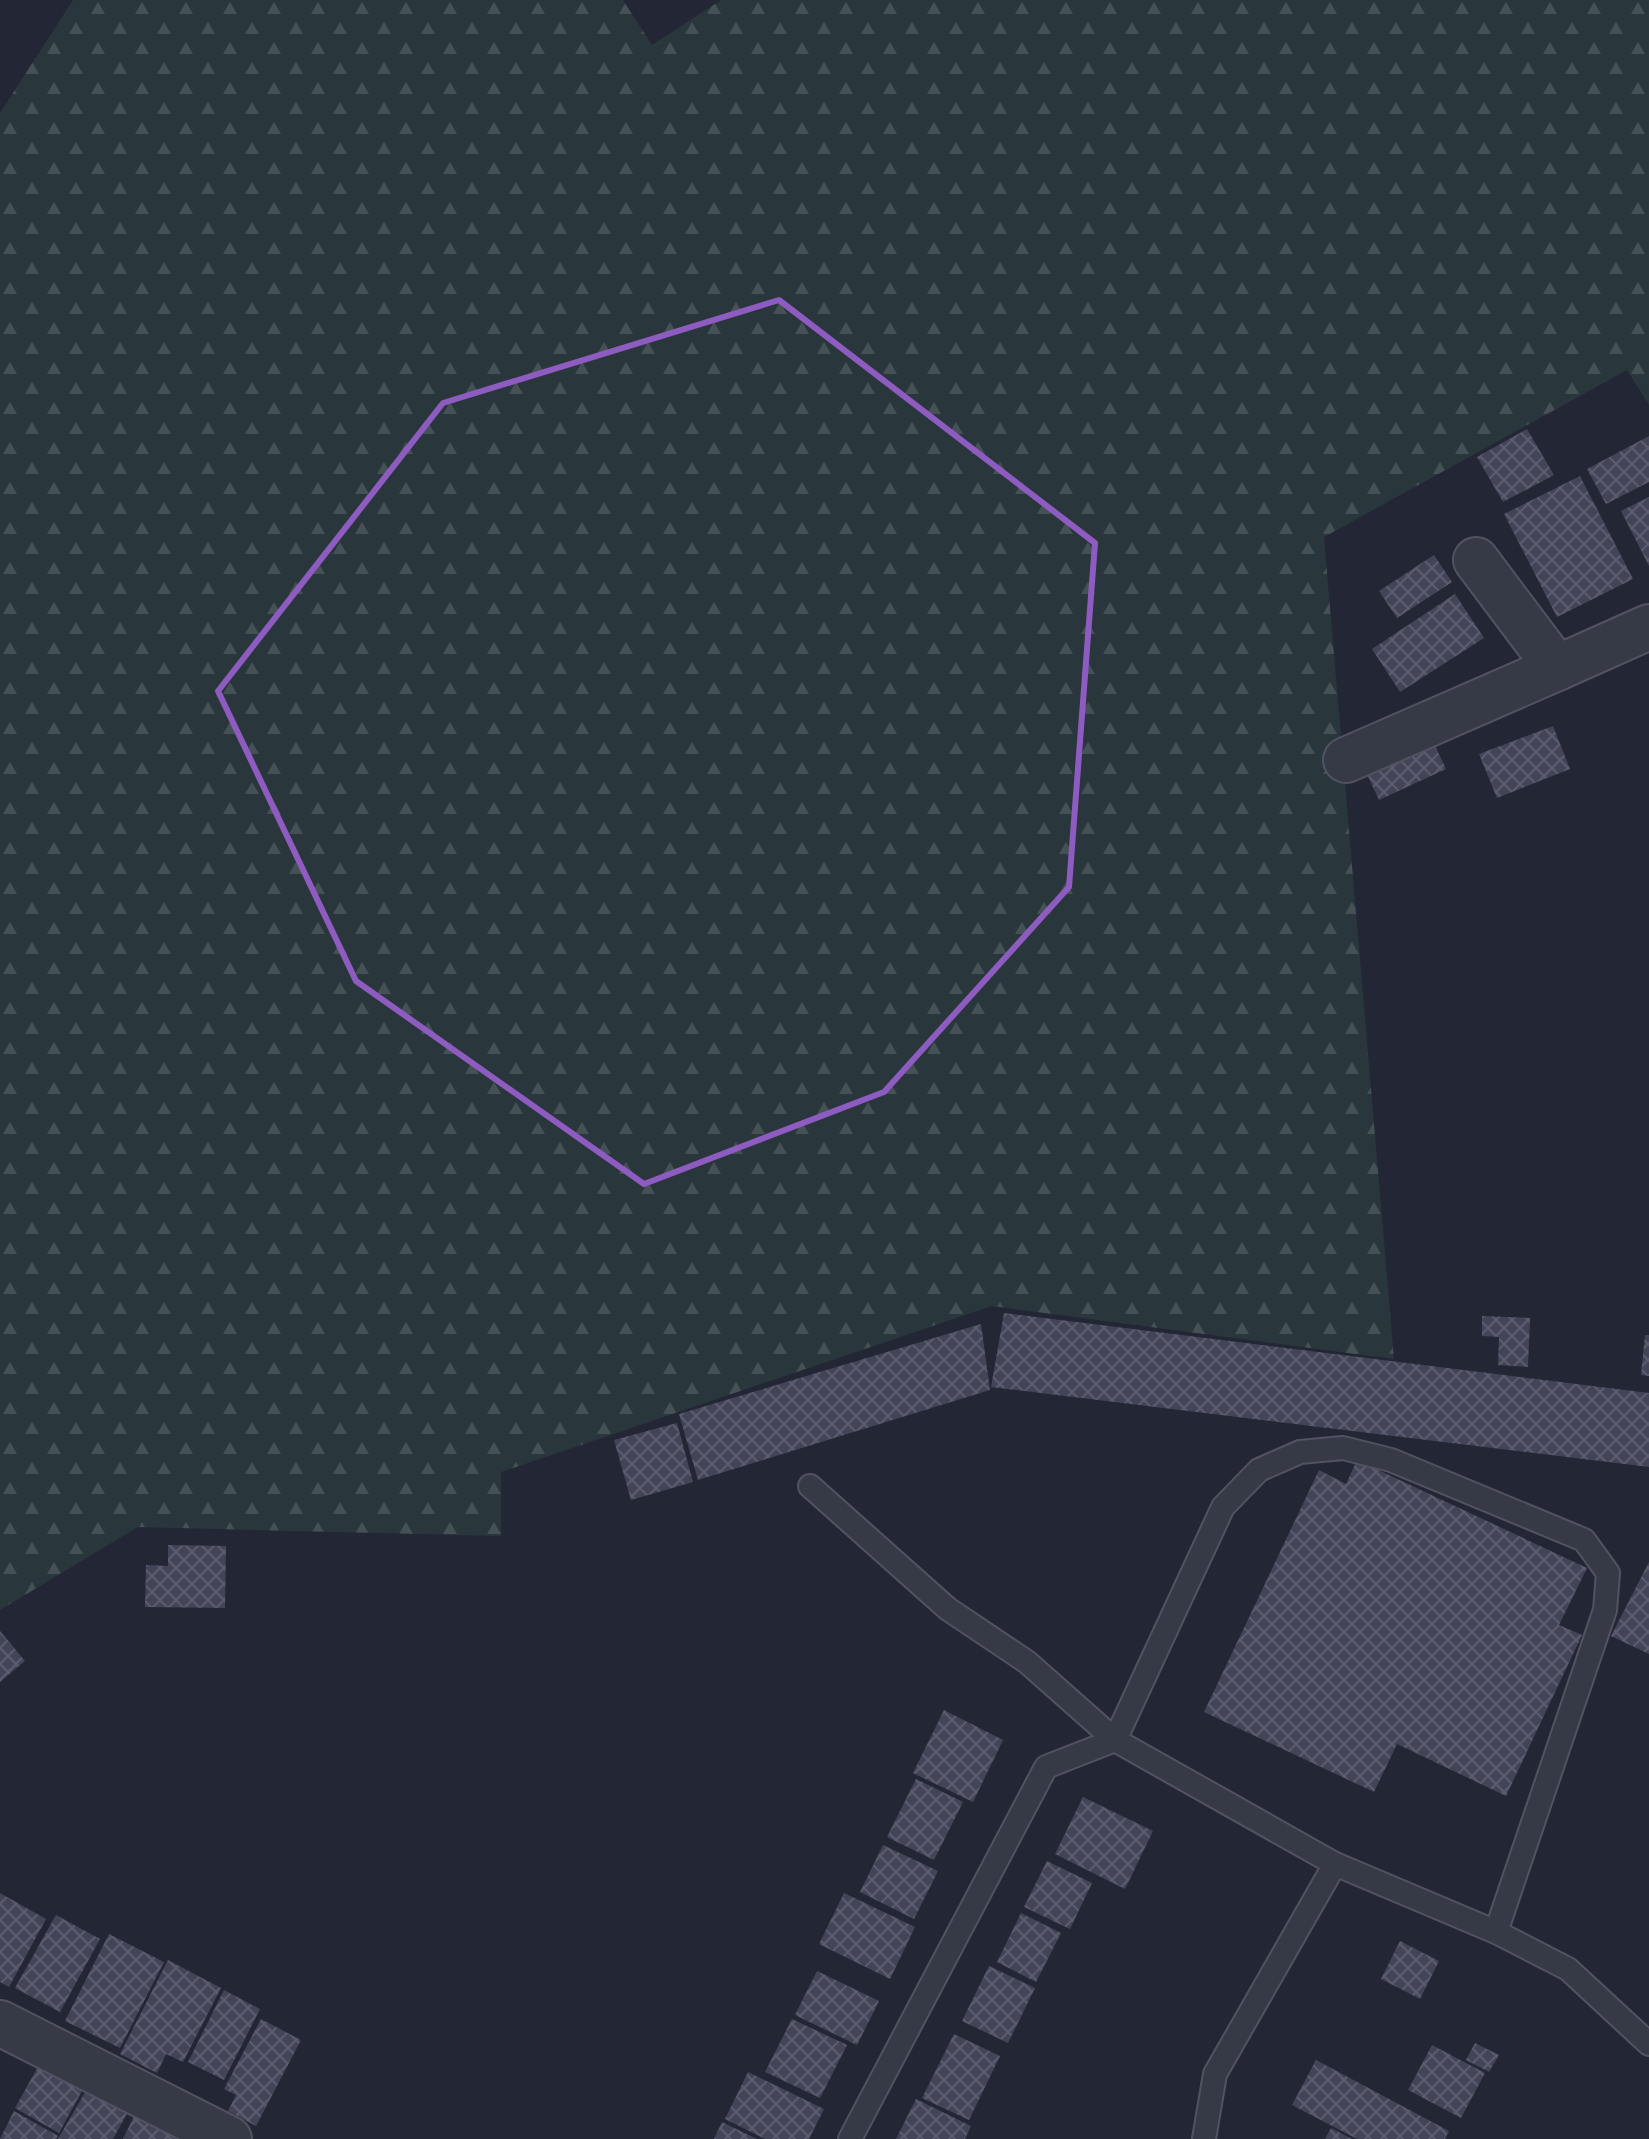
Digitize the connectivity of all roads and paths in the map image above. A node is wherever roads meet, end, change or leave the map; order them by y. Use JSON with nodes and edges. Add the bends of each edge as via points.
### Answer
{"nodes":[{"id":1,"x":1476,"y":560,"type":"dead end"},
{"id":2,"x":1649,"y":627,"type":"edge"},
{"id":3,"x":1557,"y":668,"type":"junction"},
{"id":4,"x":1346,"y":760,"type":"dead end"},
{"id":5,"x":810,"y":1486,"type":"dead end"},
{"id":6,"x":1115,"y":1740,"type":"junction"},
{"id":7,"x":1335,"y":1864,"type":"junction"},
{"id":8,"x":1496,"y":1932,"type":"junction"},
{"id":9,"x":0,"y":2023,"type":"edge"},
{"id":10,"x":1649,"y":2044,"type":"edge"},
{"id":11,"x":229,"y":2139,"type":"edge"},
{"id":12,"x":850,"y":2139,"type":"edge"},
{"id":13,"x":1204,"y":2139,"type":"edge"}],
"edges":[{"from":1,"to":3,"type":"street"},
{"from":2,"to":3,"type":"street"},
{"from":3,"to":4,"type":"street"},
{"from":5,"to":6,"type":"lane","via":[[948,1609],[1027,1662]]},
{"from":6,"to":7,"type":"lane"},
{"from":6,"to":8,"type":"lane","via":[[1223,1507],[1259,1470],[1300,1452],[1343,1448],[1391,1460],[1584,1540],[1608,1573],[1605,1610]]},
{"from":6,"to":12,"type":"lane","via":[[1046,1767]]},
{"from":7,"to":8,"type":"lane"},
{"from":7,"to":13,"type":"lane","via":[[1215,2074]]},
{"from":8,"to":10,"type":"lane","via":[[1568,1969]]},
{"from":9,"to":11,"type":"street"}]}
